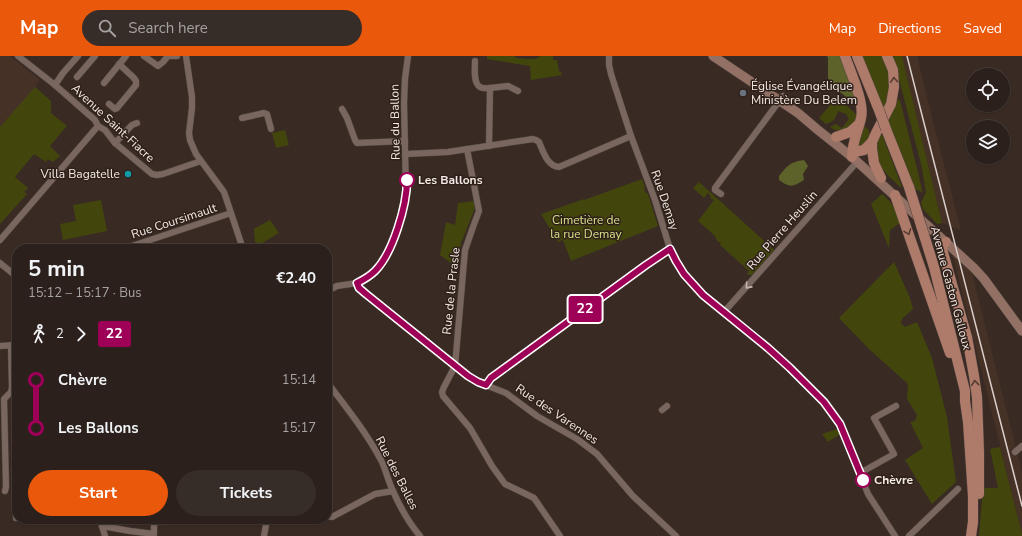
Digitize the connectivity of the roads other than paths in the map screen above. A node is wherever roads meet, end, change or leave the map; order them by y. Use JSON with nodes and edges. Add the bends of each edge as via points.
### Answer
{"nodes":[{"id":1,"x":18,"y":56,"type":"edge"},
{"id":2,"x":78,"y":56,"type":"edge"},
{"id":3,"x":95,"y":56,"type":"edge"},
{"id":4,"x":126,"y":56,"type":"edge"},
{"id":5,"x":144,"y":56,"type":"edge"},
{"id":6,"x":169,"y":56,"type":"edge"},
{"id":7,"x":178,"y":56,"type":"edge"},
{"id":8,"x":186,"y":56,"type":"edge"},
{"id":9,"x":408,"y":56,"type":"edge"},
{"id":10,"x":609,"y":56,"type":"edge"},
{"id":11,"x":713,"y":56,"type":"edge"},
{"id":12,"x":844,"y":56,"type":"edge"},
{"id":13,"x":857,"y":56,"type":"edge"},
{"id":14,"x":887,"y":56,"type":"edge"},
{"id":15,"x":475,"y":61,"type":"dead end"},
{"id":16,"x":119,"y":64,"type":"junction"},
{"id":17,"x":77,"y":77,"type":"dead end"},
{"id":18,"x":104,"y":83,"type":"dead end"},
{"id":19,"x":55,"y":85,"type":"junction"},
{"id":20,"x":490,"y":88,"type":"junction"},
{"id":21,"x":518,"y":91,"type":"dead end"},
{"id":22,"x":781,"y":98,"type":"junction"},
{"id":23,"x":109,"y":104,"type":"dead end"},
{"id":24,"x":342,"y":109,"type":"dead end"},
{"id":25,"x":798,"y":113,"type":"junction"},
{"id":26,"x":242,"y":118,"type":"dead end"},
{"id":27,"x":860,"y":122,"type":"junction"},
{"id":28,"x":137,"y":123,"type":"dead end"},
{"id":29,"x":98,"y":126,"type":"junction"},
{"id":30,"x":271,"y":129,"type":"dead end"},
{"id":31,"x":631,"y":136,"type":"junction"},
{"id":32,"x":836,"y":137,"type":"junction"},
{"id":33,"x":874,"y":137,"type":"junction"},
{"id":34,"x":405,"y":141,"type":"junction"},
{"id":35,"x":116,"y":142,"type":"junction"},
{"id":36,"x":489,"y":146,"type":"junction"},
{"id":37,"x":467,"y":150,"type":"junction"},
{"id":38,"x":406,"y":154,"type":"junction"},
{"id":39,"x":853,"y":154,"type":"junction"},
{"id":40,"x":201,"y":161,"type":"junction"},
{"id":41,"x":881,"y":178,"type":"junction"},
{"id":42,"x":721,"y":194,"type":"dead end"},
{"id":43,"x":897,"y":197,"type":"junction"},
{"id":44,"x":231,"y":213,"type":"junction"},
{"id":45,"x":0,"y":240,"type":"edge"},
{"id":46,"x":947,"y":241,"type":"junction"},
{"id":47,"x":138,"y":244,"type":"edge"},
{"id":48,"x":241,"y":244,"type":"edge"},
{"id":49,"x":670,"y":249,"type":"junction"},
{"id":50,"x":0,"y":263,"type":"edge"},
{"id":51,"x":12,"y":273,"type":"edge"},
{"id":52,"x":357,"y":283,"type":"junction"},
{"id":53,"x":332,"y":288,"type":"edge"},
{"id":54,"x":1003,"y":301,"type":"junction"},
{"id":55,"x":724,"y":312,"type":"junction"},
{"id":56,"x":1022,"y":322,"type":"edge"},
{"id":57,"x":1022,"y":326,"type":"edge"},
{"id":58,"x":1022,"y":331,"type":"edge"},
{"id":59,"x":12,"y":345,"type":"edge"},
{"id":60,"x":0,"y":346,"type":"edge"},
{"id":61,"x":455,"y":366,"type":"junction"},
{"id":62,"x":12,"y":383,"type":"edge"},
{"id":63,"x":486,"y":385,"type":"junction"},
{"id":64,"x":332,"y":389,"type":"edge"},
{"id":65,"x":964,"y":390,"type":"junction"},
{"id":66,"x":11,"y":392,"type":"joint"},
{"id":67,"x":896,"y":406,"type":"dead end"},
{"id":68,"x":1022,"y":446,"type":"edge"},
{"id":69,"x":1015,"y":452,"type":"dead end"},
{"id":70,"x":3,"y":462,"type":"edge"},
{"id":71,"x":860,"y":473,"type":"junction"},
{"id":72,"x":958,"y":489,"type":"dead end"},
{"id":73,"x":393,"y":491,"type":"junction"},
{"id":74,"x":2,"y":492,"type":"edge"},
{"id":75,"x":12,"y":494,"type":"edge"},
{"id":76,"x":978,"y":506,"type":"junction"},
{"id":77,"x":332,"y":517,"type":"edge"},
{"id":78,"x":154,"y":524,"type":"edge"},
{"id":79,"x":266,"y":524,"type":"edge"},
{"id":80,"x":102,"y":526,"type":"joint"},
{"id":81,"x":105,"y":536,"type":"edge"},
{"id":82,"x":264,"y":536,"type":"edge"},
{"id":83,"x":420,"y":536,"type":"edge"},
{"id":84,"x":560,"y":536,"type":"edge"},
{"id":85,"x":676,"y":536,"type":"edge"},
{"id":86,"x":895,"y":536,"type":"edge"},
{"id":87,"x":909,"y":536,"type":"edge"},
{"id":88,"x":971,"y":536,"type":"edge"},
{"id":89,"x":976,"y":536,"type":"edge"}],
"edges":[{"from":1,"to":19,"type":"street","name":"Avenue Saint-Fiacre"},
{"from":2,"to":19,"type":"street"},
{"from":3,"to":17,"type":"street"},
{"from":4,"to":16,"type":"street"},
{"from":5,"to":6,"type":"street","via":[[158,66]]},
{"from":6,"to":7,"type":"street"},
{"from":8,"to":40,"type":"street","via":[[192,97],[189,136]]},
{"from":9,"to":34,"type":"street","name":"Rue du Ballon","via":[[404,103]]},
{"from":10,"to":31,"type":"street","name":"Rue Demay","via":[[611,74]]},
{"from":11,"to":22,"type":"main road"},
{"from":12,"to":27,"type":"main road","via":[[860,101]]},
{"from":13,"to":65,"type":"main road","name":"Avenue Gaston Galloux","bridge":true,"via":[[909,187],[934,267]]},
{"from":33,"to":14,"type":"main road","one_way":true,"via":[[891,104],[894,87],[893,70]]},
{"from":15,"to":20,"type":"street","via":[[476,82],[483,88]]},
{"from":16,"to":18,"type":"street"},
{"from":16,"to":23,"type":"street","via":[[134,78],[136,85],[117,108]]},
{"from":19,"to":29,"type":"street","name":"Avenue Saint-Fiacre","via":[[95,120]]},
{"from":20,"to":21,"type":"street","via":[[508,86]]},
{"from":20,"to":36,"type":"street"},
{"from":22,"to":25,"type":"main road"},
{"from":22,"to":42,"type":"street","via":[[715,188]]},
{"from":24,"to":34,"type":"street","via":[[357,143]]},
{"from":25,"to":32,"type":"main road"},
{"from":25,"to":39,"type":"main road"},
{"from":26,"to":30,"type":"street","via":[[267,114]]},
{"from":27,"to":32,"type":"main road","via":[[850,132]]},
{"from":27,"to":33,"type":"main road","via":[[871,127]]},
{"from":27,"to":39,"type":"main road","via":[[853,142]]},
{"from":28,"to":35,"type":"street"},
{"from":29,"to":35,"type":"street","name":"Avenue Saint-Fiacre"},
{"from":29,"to":45,"type":"street"},
{"from":31,"to":36,"type":"street","via":[[559,167],[550,164],[539,142],[533,139]]},
{"from":31,"to":49,"type":"street","name":"Rue Demay","via":[[656,200]]},
{"from":32,"to":39,"type":"main road"},
{"from":33,"to":39,"type":"main road","via":[[864,150]]},
{"from":33,"to":41,"type":"main road","via":[[874,163]]},
{"from":34,"to":38,"type":"street","name":"Rue du Ballon"},
{"from":35,"to":40,"type":"street","name":"Avenue Saint-Fiacre","via":[[152,174],[163,174]]},
{"from":36,"to":37,"type":"street"},
{"from":37,"to":38,"type":"street"},
{"from":37,"to":61,"type":"street","name":"Rue de la Prasle","via":[[479,211],[466,250]]},
{"from":38,"to":52,"type":"street","name":"Rue du Ballon","via":[[406,192],[390,249],[375,271]]},
{"from":39,"to":41,"type":"main road"},
{"from":39,"to":43,"type":"main road"},
{"from":39,"to":55,"type":"street","name":"Rue Pierre Heuslin","one_way":true},
{"from":40,"to":44,"type":"street","via":[[224,192]]},
{"from":41,"to":46,"type":"main road"},
{"from":43,"to":46,"type":"main road"},
{"from":43,"to":65,"type":"main road","one_way":true,"via":[[952,362]]},
{"from":44,"to":47,"type":"street","name":"Rue Coursimault"},
{"from":44,"to":48,"type":"street"},
{"from":46,"to":54,"type":"main road"},
{"from":76,"to":46,"type":"main road","one_way":true,"via":[[977,397],[967,337],[942,249]]},
{"from":49,"to":55,"type":"street","name":"Rue Demay","via":[[689,280]]},
{"from":49,"to":63,"type":"street","via":[[491,378]]},
{"from":50,"to":51,"type":"street"},
{"from":52,"to":53,"type":"street","name":"Rue du Ballon"},
{"from":52,"to":61,"type":"street","name":"Rue des Varennes","via":[[366,294]]},
{"from":54,"to":56,"type":"main road"},
{"from":54,"to":57,"type":"main road"},
{"from":54,"to":58,"type":"main road"},
{"from":55,"to":71,"type":"street","name":"Rue Demay","via":[[768,348],[824,402],[840,424]]},
{"from":59,"to":60,"type":"street"},
{"from":61,"to":63,"type":"street","name":"Rue des Varennes"},
{"from":61,"to":84,"type":"street","via":[[442,392],[443,396],[470,428],[505,484],[534,498]]},
{"from":62,"to":66,"type":"street"},
{"from":63,"to":85,"type":"street","name":"Rue des Varennes","via":[[506,393],[596,454],[633,496]]},
{"from":64,"to":73,"type":"street","name":"Rue des Balles","via":[[373,447]]},
{"from":65,"to":76,"type":"main road","via":[[968,397],[975,436]]},
{"from":65,"to":88,"type":"main road","name":"Avenue Gaston Galloux","via":[[973,496]]},
{"from":66,"to":70,"type":"street","via":[[4,399]]},
{"from":67,"to":71,"type":"street","via":[[874,418],[894,454]]},
{"from":68,"to":69,"type":"street"},
{"from":70,"to":74,"type":"street","via":[[6,487]]},
{"from":71,"to":86,"type":"street","name":"Rue Demay","via":[[868,494]]},
{"from":72,"to":87,"type":"street"},
{"from":73,"to":77,"type":"street","via":[[375,494]]},
{"from":73,"to":83,"type":"street","name":"Rue des Balles"},
{"from":74,"to":75,"type":"street"},
{"from":76,"to":89,"type":"main road"},
{"from":78,"to":80,"type":"street","via":[[154,534]]},
{"from":79,"to":82,"type":"street"},
{"from":80,"to":81,"type":"street"}]}
